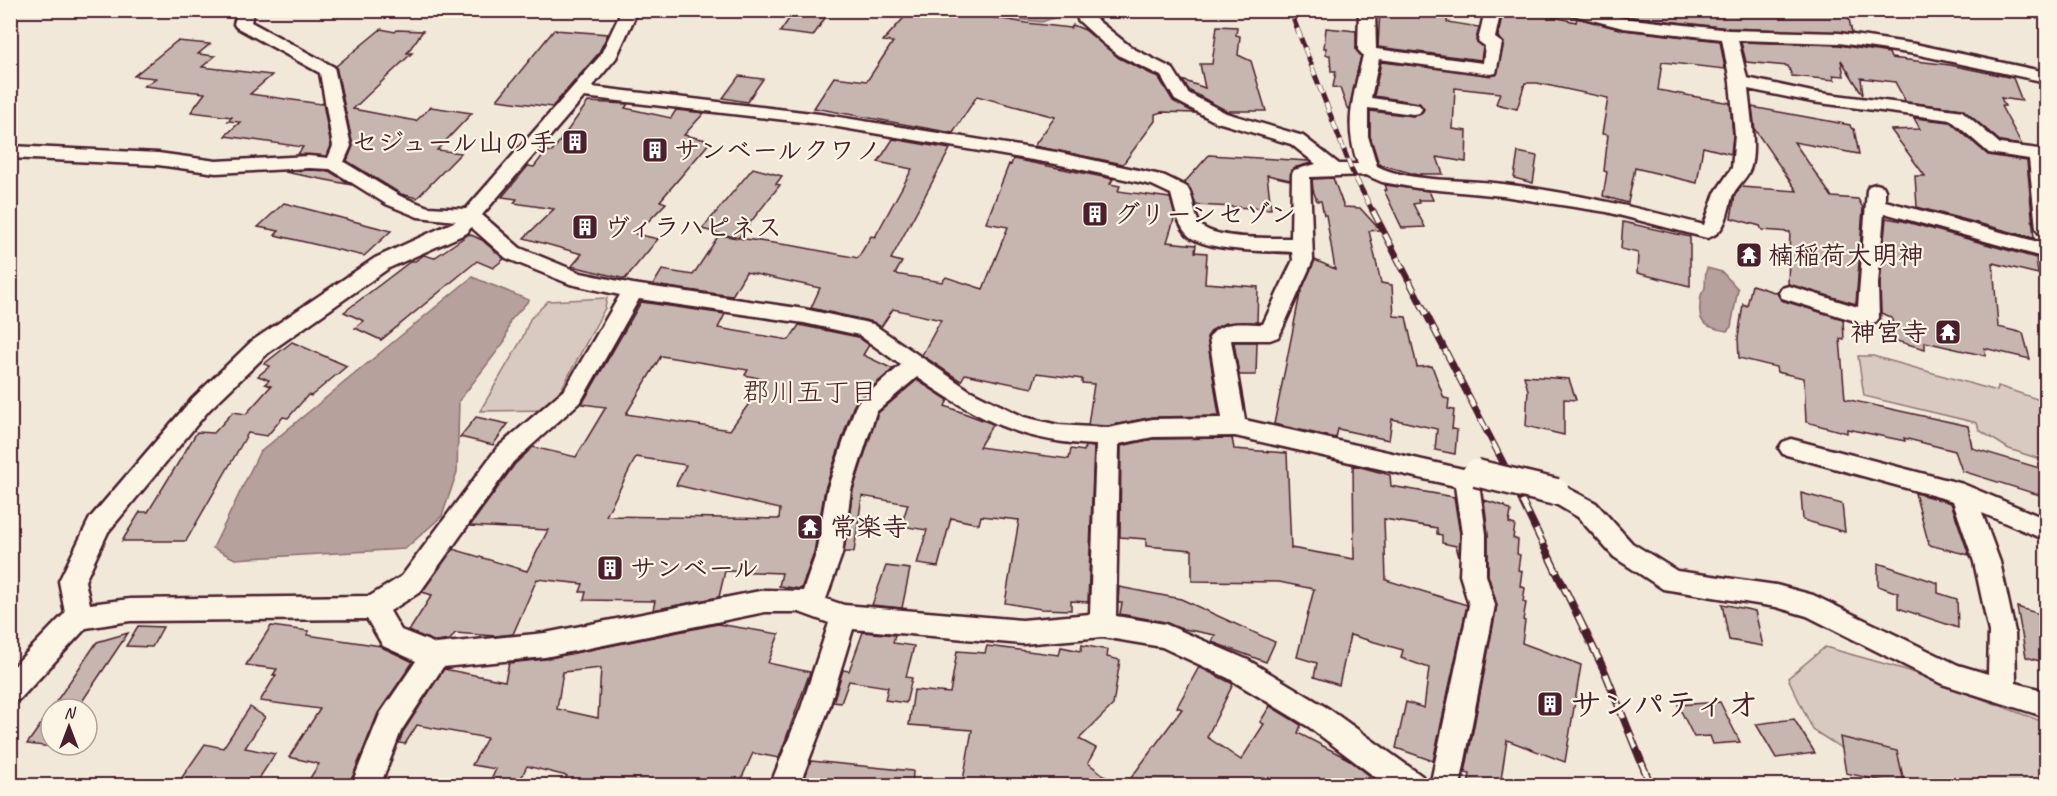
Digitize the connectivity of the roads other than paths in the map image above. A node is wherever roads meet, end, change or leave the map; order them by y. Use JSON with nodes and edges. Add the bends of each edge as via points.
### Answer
{"nodes":[{"id":1,"x":246,"y":10,"type":"edge"},
{"id":2,"x":630,"y":10,"type":"edge"},
{"id":3,"x":1084,"y":10,"type":"edge"},
{"id":4,"x":1367,"y":10,"type":"edge"},
{"id":5,"x":1493,"y":10,"type":"edge"},
{"id":6,"x":1571,"y":10,"type":"edge"},
{"id":7,"x":1729,"y":35,"type":"junction"},
{"id":8,"x":1371,"y":53,"type":"junction"},
{"id":9,"x":2046,"y":77,"type":"edge"},
{"id":10,"x":1739,"y":82,"type":"junction"},
{"id":11,"x":579,"y":91,"type":"junction"},
{"id":12,"x":1361,"y":102,"type":"junction"},
{"id":13,"x":1413,"y":109,"type":"dead end"},
{"id":14,"x":10,"y":152,"type":"edge"},
{"id":15,"x":2042,"y":155,"type":"edge"},
{"id":16,"x":334,"y":164,"type":"junction"},
{"id":17,"x":1369,"y":169,"type":"junction"},
{"id":18,"x":1335,"y":170,"type":"junction"},
{"id":19,"x":469,"y":215,"type":"junction"},
{"id":20,"x":2046,"y":228,"type":"edge"},
{"id":21,"x":1301,"y":246,"type":"junction"},
{"id":22,"x":2046,"y":250,"type":"edge"},
{"id":23,"x":633,"y":291,"type":"junction"},
{"id":24,"x":1789,"y":294,"type":"dead end"},
{"id":25,"x":916,"y":365,"type":"junction"},
{"id":26,"x":1235,"y":427,"type":"junction"},
{"id":27,"x":1108,"y":437,"type":"junction"},
{"id":28,"x":1791,"y":448,"type":"dead end"},
{"id":29,"x":1471,"y":476,"type":"junction"},
{"id":30,"x":1963,"y":494,"type":"junction"},
{"id":31,"x":2046,"y":530,"type":"edge"},
{"id":32,"x":811,"y":605,"type":"junction"},
{"id":33,"x":374,"y":607,"type":"junction"},
{"id":34,"x":79,"y":617,"type":"junction"},
{"id":35,"x":844,"y":617,"type":"junction"},
{"id":36,"x":1103,"y":625,"type":"junction"},
{"id":37,"x":435,"y":656,"type":"junction"},
{"id":38,"x":10,"y":690,"type":"edge"},
{"id":39,"x":2002,"y":691,"type":"junction"},
{"id":40,"x":2046,"y":704,"type":"edge"},
{"id":41,"x":364,"y":786,"type":"edge"},
{"id":42,"x":784,"y":786,"type":"edge"},
{"id":43,"x":1412,"y":786,"type":"edge"},
{"id":44,"x":1445,"y":786,"type":"edge"}],
"edges":[{"from":1,"to":16,"type":"street","via":[[242,24],[328,71],[342,146]]},
{"from":2,"to":11,"type":"street","via":[[608,58]]},
{"from":3,"to":18,"type":"street","via":[[1084,17],[1109,40],[1167,73],[1182,96],[1220,117],[1297,140]]},
{"from":4,"to":8,"type":"street","via":[[1366,50]]},
{"from":5,"to":8,"type":"street","via":[[1486,42],[1494,43],[1490,69]]},
{"from":6,"to":7,"type":"street","via":[[1623,23]]},
{"from":7,"to":9,"type":"street","via":[[1839,38],[1915,49]]},
{"from":7,"to":10,"type":"street"},
{"from":8,"to":12,"type":"street"},
{"from":10,"to":15,"type":"street","via":[[1812,97],[1956,115],[1995,148]]},
{"from":10,"to":17,"type":"street","via":[[1744,135],[1742,170],[1730,182],[1713,228],[1707,232],[1607,206],[1417,182],[1382,176]]},
{"from":11,"to":19,"type":"street"},
{"from":11,"to":21,"type":"street","via":[[820,119],[1056,158],[1158,180],[1180,191],[1190,224],[1197,233],[1223,240]]},
{"from":12,"to":13,"type":"street"},
{"from":12,"to":17,"type":"street","via":[[1357,113],[1359,142]]},
{"from":14,"to":16,"type":"street","via":[[158,159],[216,168]]},
{"from":15,"to":20,"type":"street"},
{"from":16,"to":19,"type":"street","via":[[393,200],[425,213]]},
{"from":17,"to":18,"type":"street"},
{"from":18,"to":21,"type":"street","via":[[1301,174]]},
{"from":19,"to":23,"type":"street","via":[[513,253],[577,279]]},
{"from":19,"to":34,"type":"street","via":[[460,228],[382,263],[260,347],[201,404],[99,525],[72,580]]},
{"from":21,"to":26,"type":"street","via":[[1304,260],[1270,332],[1226,332],[1220,338]]},
{"from":22,"to":24,"type":"street","via":[[1876,197],[1868,318]]},
{"from":23,"to":25,"type":"street","via":[[865,328]]},
{"from":23,"to":33,"type":"street","via":[[573,395],[505,454],[411,584]]},
{"from":25,"to":27,"type":"street","via":[[961,396],[1018,425],[1058,434]]},
{"from":25,"to":32,"type":"street","via":[[866,408],[839,490],[829,554]]},
{"from":26,"to":27,"type":"street","via":[[1153,428]]},
{"from":26,"to":29,"type":"street"},
{"from":27,"to":36,"type":"street"},
{"from":28,"to":30,"type":"street"},
{"from":29,"to":39,"type":"street","bridge":true,"via":[[1557,492],[1587,510],[1623,550],[1672,581],[1776,596],[1813,606],[1952,675]]},
{"from":29,"to":44,"type":"street","via":[[1473,575],[1482,605]]},
{"from":30,"to":31,"type":"street"},
{"from":30,"to":39,"type":"street","via":[[1987,562],[2002,632]]},
{"from":32,"to":35,"type":"street"},
{"from":32,"to":37,"type":"street","via":[[765,601],[545,645]]},
{"from":33,"to":34,"type":"street","via":[[130,610]]},
{"from":33,"to":37,"type":"street","via":[[392,638]]},
{"from":34,"to":38,"type":"street"},
{"from":35,"to":36,"type":"street","via":[[1022,632]]},
{"from":35,"to":42,"type":"street","via":[[815,708]]},
{"from":36,"to":43,"type":"street","via":[[1165,636],[1238,669],[1319,718]]},
{"from":37,"to":41,"type":"street","via":[[390,723]]},
{"from":39,"to":40,"type":"street"}]}
